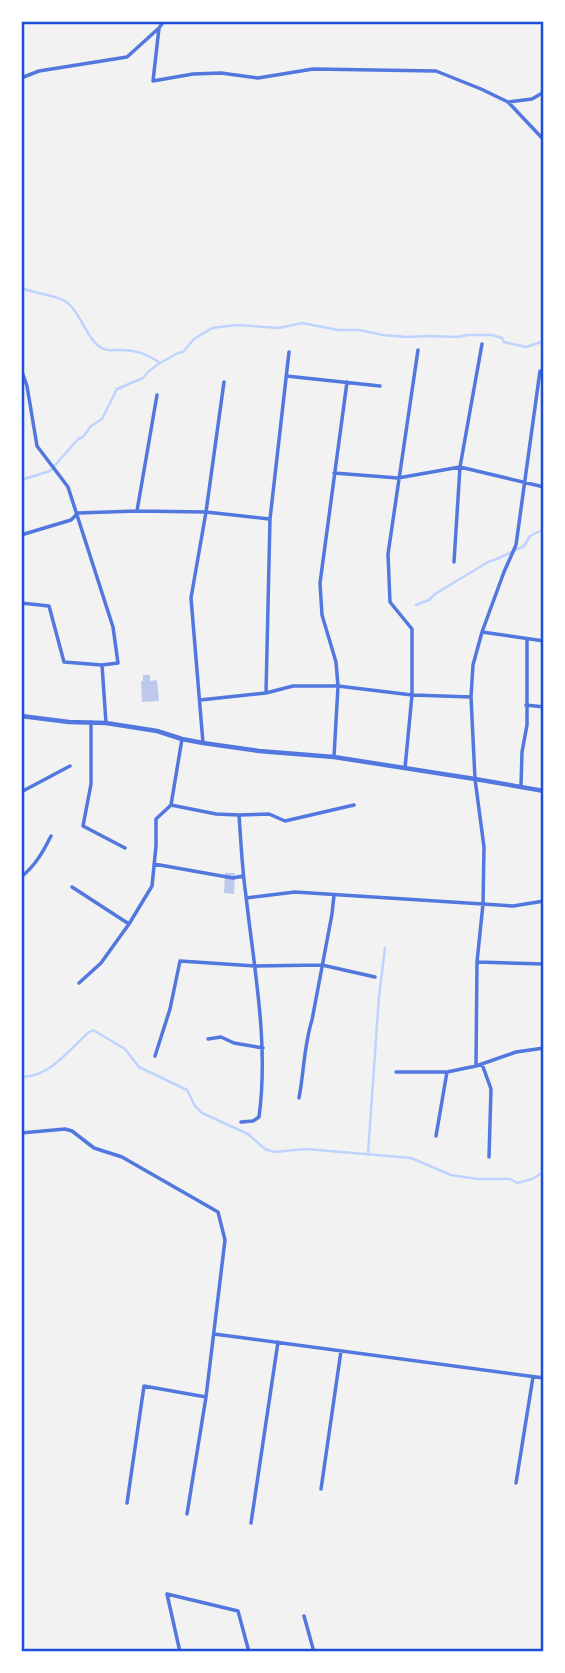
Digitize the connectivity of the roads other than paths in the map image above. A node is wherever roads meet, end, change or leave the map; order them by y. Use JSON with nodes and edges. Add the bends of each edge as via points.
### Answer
{"nodes":[{"id":1,"x":164,"y":21,"type":"edge"},
{"id":2,"x":159,"y":28,"type":"junction"},
{"id":3,"x":21,"y":78,"type":"edge"},
{"id":4,"x":544,"y":92,"type":"edge"},
{"id":5,"x":508,"y":102,"type":"junction"},
{"id":6,"x":544,"y":141,"type":"edge"},
{"id":7,"x":482,"y":344,"type":"dead end"},
{"id":8,"x":418,"y":350,"type":"dead end"},
{"id":9,"x":289,"y":352,"type":"dead end"},
{"id":10,"x":21,"y":369,"type":"edge"},
{"id":11,"x":540,"y":372,"type":"dead end"},
{"id":12,"x":286,"y":376,"type":"junction"},
{"id":13,"x":224,"y":382,"type":"dead end"},
{"id":14,"x":347,"y":382,"type":"junction"},
{"id":15,"x":380,"y":386,"type":"dead end"},
{"id":16,"x":157,"y":395,"type":"dead end"},
{"id":17,"x":460,"y":467,"type":"junction"},
{"id":18,"x":334,"y":473,"type":"junction"},
{"id":19,"x":398,"y":478,"type":"junction"},
{"id":20,"x":524,"y":483,"type":"junction"},
{"id":21,"x":544,"y":487,"type":"edge"},
{"id":22,"x":137,"y":511,"type":"junction"},
{"id":23,"x":206,"y":512,"type":"junction"},
{"id":24,"x":78,"y":513,"type":"junction"},
{"id":25,"x":270,"y":519,"type":"junction"},
{"id":26,"x":21,"y":535,"type":"edge"},
{"id":27,"x":454,"y":562,"type":"dead end"},
{"id":28,"x":21,"y":603,"type":"edge"},
{"id":29,"x":482,"y":632,"type":"junction"},
{"id":30,"x":527,"y":639,"type":"junction"},
{"id":31,"x":544,"y":641,"type":"edge"},
{"id":32,"x":103,"y":665,"type":"junction"},
{"id":33,"x":338,"y":686,"type":"junction"},
{"id":34,"x":266,"y":693,"type":"junction"},
{"id":35,"x":412,"y":695,"type":"junction"},
{"id":36,"x":471,"y":697,"type":"junction"},
{"id":37,"x":200,"y":700,"type":"junction"},
{"id":38,"x":526,"y":705,"type":"junction"},
{"id":39,"x":544,"y":707,"type":"edge"},
{"id":40,"x":21,"y":716,"type":"edge"},
{"id":41,"x":91,"y":722,"type":"junction"},
{"id":42,"x":106,"y":723,"type":"junction"},
{"id":43,"x":182,"y":739,"type":"junction"},
{"id":44,"x":202,"y":743,"type":"junction"},
{"id":45,"x":334,"y":757,"type":"junction"},
{"id":46,"x":71,"y":766,"type":"dead end"},
{"id":47,"x":405,"y":768,"type":"junction"},
{"id":48,"x":475,"y":779,"type":"junction"},
{"id":49,"x":521,"y":786,"type":"junction"},
{"id":50,"x":544,"y":791,"type":"edge"},
{"id":51,"x":21,"y":792,"type":"edge"},
{"id":52,"x":171,"y":805,"type":"junction"},
{"id":53,"x":354,"y":805,"type":"dead end"},
{"id":54,"x":239,"y":815,"type":"junction"},
{"id":55,"x":51,"y":836,"type":"dead end"},
{"id":56,"x":125,"y":848,"type":"dead end"},
{"id":57,"x":154,"y":864,"type":"junction"},
{"id":58,"x":243,"y":876,"type":"junction"},
{"id":59,"x":21,"y":877,"type":"edge"},
{"id":60,"x":72,"y":887,"type":"dead end"},
{"id":61,"x":334,"y":895,"type":"junction"},
{"id":62,"x":246,"y":898,"type":"junction"},
{"id":63,"x":544,"y":901,"type":"edge"},
{"id":64,"x":482,"y":904,"type":"junction"},
{"id":65,"x":129,"y":924,"type":"junction"},
{"id":66,"x":477,"y":962,"type":"junction"},
{"id":67,"x":544,"y":964,"type":"edge"},
{"id":68,"x":322,"y":965,"type":"junction"},
{"id":69,"x":255,"y":966,"type":"junction"},
{"id":70,"x":375,"y":977,"type":"dead end"},
{"id":71,"x":79,"y":983,"type":"dead end"},
{"id":72,"x":208,"y":1039,"type":"dead end"},
{"id":73,"x":263,"y":1048,"type":"junction"},
{"id":74,"x":544,"y":1048,"type":"edge"},
{"id":75,"x":155,"y":1056,"type":"dead end"},
{"id":76,"x":482,"y":1064,"type":"junction"},
{"id":77,"x":476,"y":1066,"type":"junction"},
{"id":78,"x":396,"y":1072,"type":"dead end"},
{"id":79,"x":446,"y":1072,"type":"junction"},
{"id":80,"x":299,"y":1098,"type":"dead end"},
{"id":81,"x":241,"y":1122,"type":"dead end"},
{"id":82,"x":21,"y":1133,"type":"edge"},
{"id":83,"x":436,"y":1136,"type":"dead end"},
{"id":84,"x":489,"y":1157,"type":"dead end"},
{"id":85,"x":214,"y":1334,"type":"junction"},
{"id":86,"x":278,"y":1342,"type":"junction"},
{"id":87,"x":341,"y":1351,"type":"junction"},
{"id":88,"x":533,"y":1377,"type":"junction"},
{"id":89,"x":544,"y":1378,"type":"edge"},
{"id":90,"x":206,"y":1396,"type":"junction"},
{"id":91,"x":516,"y":1483,"type":"dead end"},
{"id":92,"x":321,"y":1489,"type":"dead end"},
{"id":93,"x":127,"y":1503,"type":"dead end"},
{"id":94,"x":187,"y":1514,"type":"dead end"},
{"id":95,"x":251,"y":1523,"type":"dead end"},
{"id":96,"x":304,"y":1616,"type":"dead end"},
{"id":97,"x":180,"y":1652,"type":"edge"},
{"id":98,"x":249,"y":1652,"type":"edge"},
{"id":99,"x":314,"y":1652,"type":"edge"}],
"edges":[{"from":1,"to":2,"type":"street"},
{"from":2,"to":3,"type":"street","via":[[127,57],[38,71]]},
{"from":2,"to":5,"type":"street","via":[[152,81],[221,73],[258,78],[313,69],[436,71]]},
{"from":4,"to":5,"type":"street","via":[[532,99]]},
{"from":5,"to":6,"type":"street"},
{"from":7,"to":17,"type":"street"},
{"from":8,"to":19,"type":"street"},
{"from":9,"to":12,"type":"street"},
{"from":10,"to":24,"type":"street","via":[[37,446],[68,487]]},
{"from":11,"to":20,"type":"street"},
{"from":12,"to":14,"type":"street"},
{"from":12,"to":25,"type":"street"},
{"from":13,"to":23,"type":"street"},
{"from":14,"to":15,"type":"street"},
{"from":14,"to":18,"type":"street"},
{"from":16,"to":22,"type":"street"},
{"from":17,"to":19,"type":"street"},
{"from":17,"to":20,"type":"street"},
{"from":17,"to":27,"type":"street"},
{"from":18,"to":19,"type":"street"},
{"from":18,"to":33,"type":"street","via":[[320,583]]},
{"from":19,"to":35,"type":"street","via":[[388,554],[390,602],[412,629]]},
{"from":20,"to":21,"type":"street"},
{"from":20,"to":29,"type":"street","via":[[516,545]]},
{"from":22,"to":23,"type":"street"},
{"from":22,"to":24,"type":"street"},
{"from":23,"to":25,"type":"street"},
{"from":23,"to":37,"type":"street","via":[[191,598]]},
{"from":24,"to":26,"type":"street","via":[[71,520]]},
{"from":24,"to":32,"type":"street","via":[[113,627],[118,663]]},
{"from":25,"to":34,"type":"street"},
{"from":28,"to":32,"type":"street","via":[[49,606],[64,662]]},
{"from":29,"to":30,"type":"street"},
{"from":29,"to":36,"type":"street"},
{"from":30,"to":31,"type":"street"},
{"from":30,"to":38,"type":"street"},
{"from":32,"to":42,"type":"street"},
{"from":33,"to":34,"type":"street","via":[[293,686]]},
{"from":33,"to":35,"type":"street"},
{"from":33,"to":45,"type":"street"},
{"from":34,"to":37,"type":"street"},
{"from":35,"to":36,"type":"street"},
{"from":35,"to":47,"type":"street"},
{"from":36,"to":48,"type":"street"},
{"from":37,"to":44,"type":"street"},
{"from":38,"to":39,"type":"street"},
{"from":38,"to":49,"type":"street"},
{"from":40,"to":41,"type":"street"},
{"from":41,"to":42,"type":"street"},
{"from":41,"to":56,"type":"street","via":[[91,784],[83,826]]},
{"from":42,"to":43,"type":"street"},
{"from":43,"to":44,"type":"street"},
{"from":43,"to":52,"type":"street"},
{"from":44,"to":45,"type":"street"},
{"from":45,"to":47,"type":"street"},
{"from":46,"to":51,"type":"street"},
{"from":47,"to":48,"type":"street"},
{"from":48,"to":49,"type":"street"},
{"from":48,"to":64,"type":"street","via":[[484,847]]},
{"from":49,"to":50,"type":"street"},
{"from":52,"to":54,"type":"street"},
{"from":52,"to":57,"type":"street","via":[[156,819]]},
{"from":53,"to":54,"type":"street","via":[[285,821],[269,814]]},
{"from":54,"to":58,"type":"street"},
{"from":55,"to":59,"type":"street","via":[[43,853]]},
{"from":57,"to":58,"type":"street"},
{"from":57,"to":65,"type":"street","via":[[152,886]]},
{"from":58,"to":62,"type":"street"},
{"from":60,"to":65,"type":"street"},
{"from":61,"to":62,"type":"street","via":[[295,892]]},
{"from":61,"to":64,"type":"street"},
{"from":61,"to":68,"type":"street"},
{"from":62,"to":69,"type":"street"},
{"from":63,"to":64,"type":"street"},
{"from":64,"to":66,"type":"street"},
{"from":65,"to":71,"type":"street","via":[[101,963]]},
{"from":66,"to":67,"type":"street"},
{"from":66,"to":77,"type":"street"},
{"from":68,"to":69,"type":"street"},
{"from":68,"to":70,"type":"street"},
{"from":68,"to":80,"type":"street"},
{"from":69,"to":73,"type":"street"},
{"from":69,"to":75,"type":"street","via":[[180,961]]},
{"from":72,"to":73,"type":"street","via":[[221,1037]]},
{"from":73,"to":81,"type":"street","via":[[259,1117]]},
{"from":74,"to":76,"type":"street"},
{"from":76,"to":77,"type":"street"},
{"from":76,"to":84,"type":"street","via":[[491,1089]]},
{"from":77,"to":79,"type":"street"},
{"from":78,"to":79,"type":"street"},
{"from":79,"to":83,"type":"street"},
{"from":82,"to":85,"type":"street","via":[[72,1131],[94,1148],[122,1157],[219,1212],[225,1240]]},
{"from":85,"to":86,"type":"street"},
{"from":85,"to":90,"type":"street"},
{"from":86,"to":87,"type":"street"},
{"from":86,"to":95,"type":"street"},
{"from":87,"to":88,"type":"street"},
{"from":87,"to":92,"type":"street"},
{"from":88,"to":89,"type":"street"},
{"from":88,"to":91,"type":"street"},
{"from":90,"to":93,"type":"street","via":[[144,1386]]},
{"from":90,"to":94,"type":"street"},
{"from":96,"to":99,"type":"street"},
{"from":97,"to":98,"type":"street","via":[[167,1594],[238,1611]]}]}
